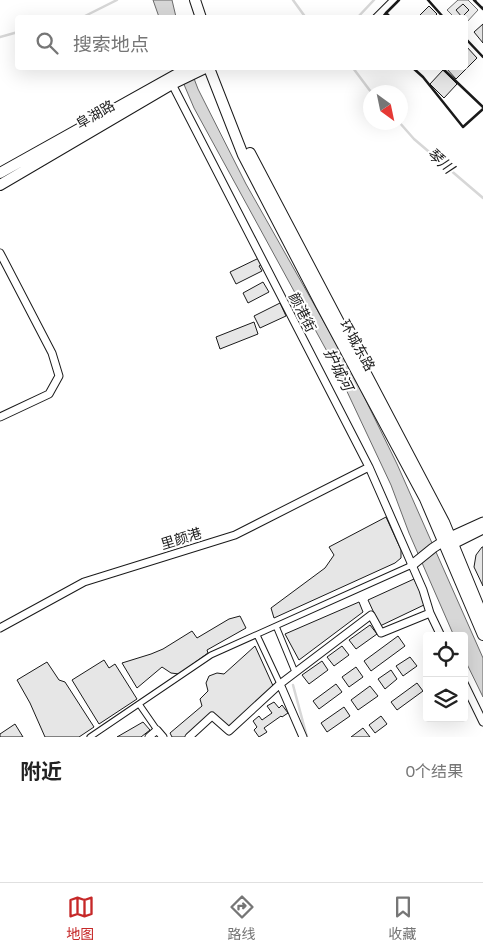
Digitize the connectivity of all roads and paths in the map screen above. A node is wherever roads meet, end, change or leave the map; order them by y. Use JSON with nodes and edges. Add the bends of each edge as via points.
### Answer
{"nodes":[{"id":1,"x":190,"y":0,"type":"edge"},
{"id":2,"x":195,"y":0,"type":"edge"},
{"id":3,"x":394,"y":0,"type":"edge"},
{"id":4,"x":480,"y":0,"type":"edge"},
{"id":5,"x":483,"y":3,"type":"edge"},
{"id":6,"x":194,"y":15,"type":"edge"},
{"id":7,"x":200,"y":15,"type":"edge"},
{"id":8,"x":379,"y":15,"type":"edge"},
{"id":9,"x":196,"y":70,"type":"edge"},
{"id":10,"x":201,"y":70,"type":"edge"},
{"id":11,"x":217,"y":70,"type":"edge"},
{"id":12,"x":176,"y":80,"type":"junction"},
{"id":13,"x":0,"y":173,"type":"edge"},
{"id":14,"x":0,"y":185,"type":"edge"},
{"id":15,"x":0,"y":253,"type":"edge"},
{"id":16,"x":0,"y":417,"type":"edge"},
{"id":17,"x":368,"y":467,"type":"junction"},
{"id":18,"x":483,"y":522,"type":"edge"},
{"id":19,"x":483,"y":529,"type":"edge"},
{"id":20,"x":448,"y":543,"type":"junction"},
{"id":21,"x":412,"y":565,"type":"junction"},
{"id":22,"x":430,"y":613,"type":"junction"},
{"id":23,"x":483,"y":617,"type":"edge"},
{"id":24,"x":276,"y":626,"type":"junction"},
{"id":25,"x":0,"y":628,"type":"edge"},
{"id":26,"x":482,"y":631,"type":"edge"},
{"id":27,"x":439,"y":632,"type":"edge"},
{"id":28,"x":257,"y":635,"type":"junction"},
{"id":29,"x":295,"y":672,"type":"junction"},
{"id":30,"x":280,"y":684,"type":"junction"},
{"id":31,"x":468,"y":691,"type":"edge"},
{"id":32,"x":139,"y":704,"type":"junction"},
{"id":33,"x":483,"y":722,"type":"edge"},
{"id":34,"x":157,"y":730,"type":"junction"},
{"id":35,"x":90,"y":737,"type":"edge"},
{"id":36,"x":149,"y":737,"type":"edge"},
{"id":37,"x":164,"y":737,"type":"edge"},
{"id":38,"x":189,"y":737,"type":"edge"},
{"id":39,"x":302,"y":737,"type":"edge"}],
"edges":[{"from":1,"to":6,"type":"main road"},
{"from":2,"to":7,"type":"main road"},
{"from":3,"to":8,"type":"street"},
{"from":4,"to":5,"type":"street"},
{"from":9,"to":12,"type":"main road","name":"阜湖路"},
{"from":10,"to":20,"type":"main road","name":"环城东路","via":[[320,305]]},
{"from":11,"to":20,"type":"main road","name":"环城东路","via":[[247,148],[444,522]]},
{"from":12,"to":13,"type":"main road","name":"阜湖路"},
{"from":12,"to":14,"type":"main road","name":"阜湖路"},
{"from":12,"to":17,"type":"street","name":"颜港街"},
{"from":15,"to":16,"type":"street","via":[[52,353],[59,376],[49,394]]},
{"from":17,"to":21,"type":"street","name":"颜港街"},
{"from":17,"to":25,"type":"street","name":"里颜港","via":[[235,535],[84,582]]},
{"from":18,"to":20,"type":"street"},
{"from":19,"to":20,"type":"street"},
{"from":20,"to":21,"type":"street"},
{"from":20,"to":23,"type":"main road","name":"环城东路"},
{"from":20,"to":26,"type":"main road","name":"环城东路"},
{"from":21,"to":22,"type":"street","name":"颜港街"},
{"from":21,"to":24,"type":"street"},
{"from":22,"to":27,"type":"street","name":"颜港街"},
{"from":22,"to":29,"type":"street","via":[[381,633],[371,615]]},
{"from":24,"to":28,"type":"street"},
{"from":24,"to":29,"type":"street"},
{"from":28,"to":30,"type":"street"},
{"from":28,"to":32,"type":"street","via":[[211,655]]},
{"from":29,"to":30,"type":"street"},
{"from":30,"to":38,"type":"street","via":[[229,731],[212,716]]},
{"from":30,"to":39,"type":"street"},
{"from":31,"to":33,"type":"street"},
{"from":32,"to":34,"type":"street"},
{"from":32,"to":35,"type":"street"},
{"from":34,"to":36,"type":"street"},
{"from":34,"to":37,"type":"street"}]}
